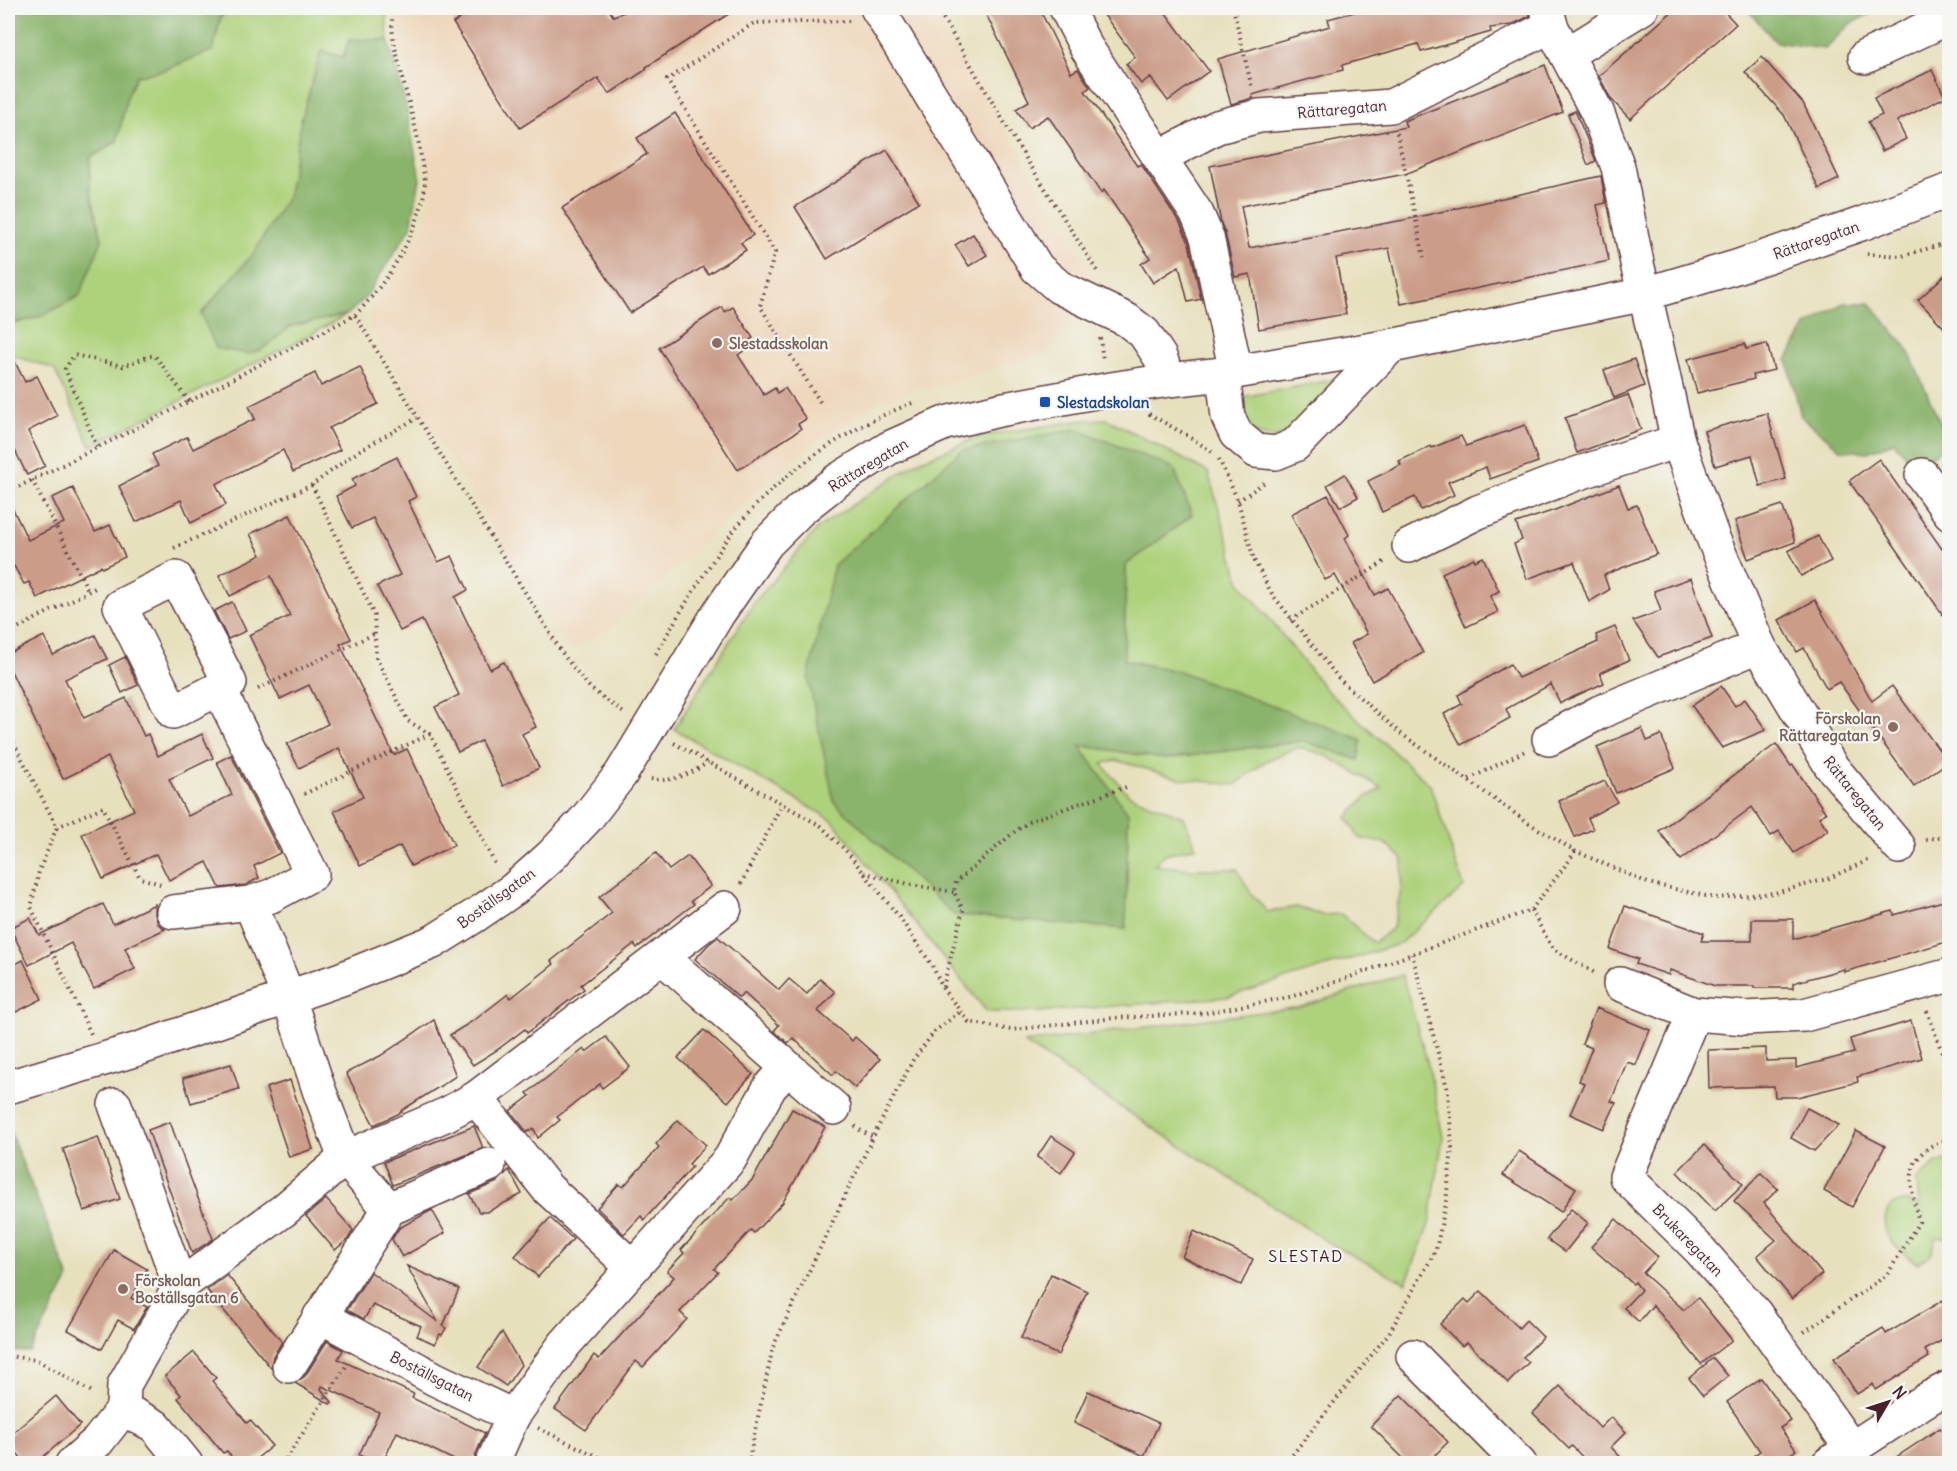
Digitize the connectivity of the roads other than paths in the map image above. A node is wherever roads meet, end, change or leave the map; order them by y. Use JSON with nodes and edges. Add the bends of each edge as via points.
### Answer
{"nodes":[{"id":1,"x":1066,"y":8,"type":"edge"},
{"id":2,"x":1642,"y":8,"type":"edge"},
{"id":3,"x":869,"y":12,"type":"edge"},
{"id":4,"x":1549,"y":17,"type":"edge"},
{"id":5,"x":1950,"y":17,"type":"edge"},
{"id":6,"x":1567,"y":54,"type":"junction"},
{"id":7,"x":1865,"y":57,"type":"dead end"},
{"id":8,"x":1160,"y":157,"type":"junction"},
{"id":9,"x":1950,"y":190,"type":"edge"},
{"id":10,"x":1645,"y":294,"type":"junction"},
{"id":11,"x":1391,"y":346,"type":"junction"},
{"id":12,"x":1229,"y":373,"type":"junction"},
{"id":13,"x":1169,"y":380,"type":"junction"},
{"id":14,"x":1678,"y":441,"type":"junction"},
{"id":15,"x":1922,"y":475,"type":"dead end"},
{"id":16,"x":1950,"y":513,"type":"edge"},
{"id":17,"x":1409,"y":546,"type":"road end"},
{"id":18,"x":1759,"y":646,"type":"junction"},
{"id":19,"x":222,"y":697,"type":"road end"},
{"id":20,"x":630,"y":721,"type":"joint"},
{"id":21,"x":1549,"y":739,"type":"road end"},
{"id":22,"x":1899,"y":847,"type":"road end"},
{"id":23,"x":250,"y":903,"type":"junction"},
{"id":24,"x":725,"y":908,"type":"road end"},
{"id":25,"x":186,"y":910,"type":"road end"},
{"id":26,"x":662,"y":957,"type":"junction"},
{"id":27,"x":1950,"y":975,"type":"edge"},
{"id":28,"x":1620,"y":984,"type":"road end"},
{"id":29,"x":289,"y":998,"type":"junction"},
{"id":30,"x":1694,"y":1014,"type":"junction"},
{"id":31,"x":788,"y":1068,"type":"junction"},
{"id":32,"x":8,"y":1087,"type":"edge"},
{"id":33,"x":476,"y":1098,"type":"junction"},
{"id":34,"x":115,"y":1105,"type":"dead end"},
{"id":35,"x":834,"y":1108,"type":"dead end"},
{"id":36,"x":345,"y":1158,"type":"junction"},
{"id":37,"x":489,"y":1165,"type":"dead end"},
{"id":38,"x":389,"y":1209,"type":"junction"},
{"id":39,"x":632,"y":1267,"type":"junction"},
{"id":40,"x":180,"y":1286,"type":"junction"},
{"id":41,"x":320,"y":1316,"type":"junction"},
{"id":42,"x":1413,"y":1356,"type":"dead end"},
{"id":43,"x":289,"y":1366,"type":"dead end"},
{"id":44,"x":1950,"y":1387,"type":"edge"},
{"id":45,"x":123,"y":1409,"type":"junction"},
{"id":46,"x":513,"y":1416,"type":"junction"},
{"id":47,"x":1840,"y":1456,"type":"edge"},
{"id":48,"x":72,"y":1464,"type":"edge"},
{"id":49,"x":186,"y":1464,"type":"edge"},
{"id":50,"x":492,"y":1464,"type":"edge"},
{"id":51,"x":1521,"y":1464,"type":"edge"}],
"edges":[{"from":1,"to":8,"type":"street","via":[[1086,47]]},
{"from":2,"to":6,"type":"street"},
{"from":3,"to":13,"type":"street","via":[[1036,268],[1059,287],[1127,320],[1144,333]]},
{"from":4,"to":6,"type":"street","name":"Rättaregatan"},
{"from":4,"to":8,"type":"street","name":"Rättaregatan","via":[[1391,106],[1258,116],[1217,127]]},
{"from":5,"to":7,"type":"street"},
{"from":6,"to":10,"type":"street","name":"Rättaregatan","via":[[1597,112],[1618,167]]},
{"from":8,"to":12,"type":"street","via":[[1197,214],[1206,237]]},
{"from":9,"to":10,"type":"street","name":"Rättaregatan","via":[[1798,246]]},
{"from":10,"to":11,"type":"street","name":"Rättaregatan"},
{"from":10,"to":14,"type":"street","name":"Rättaregatan"},
{"from":11,"to":12,"type":"street","name":"Rättaregatan"},
{"from":11,"to":12,"type":"street","via":[[1295,445],[1276,453],[1256,451],[1236,434],[1228,417]]},
{"from":12,"to":13,"type":"street","name":"Rättaregatan"},
{"from":13,"to":20,"type":"street","name":"Rättaregatan","via":[[945,423],[889,448],[838,480],[767,543],[718,614]]},
{"from":14,"to":17,"type":"street","via":[[1573,475],[1489,508]]},
{"from":14,"to":18,"type":"street","name":"Rättaregatan","via":[[1713,538]]},
{"from":15,"to":16,"type":"street"},
{"from":18,"to":21,"type":"street","via":[[1600,712]]},
{"from":18,"to":22,"type":"street","name":"Rättaregatan","via":[[1831,766]]},
{"from":19,"to":23,"type":"street","via":[[312,874]]},
{"from":20,"to":29,"type":"street","name":"Boställsgatan","via":[[621,774],[586,819],[514,889],[433,942]]},
{"from":23,"to":25,"type":"street"},
{"from":23,"to":29,"type":"street"},
{"from":24,"to":26,"type":"street"},
{"from":26,"to":31,"type":"street"},
{"from":26,"to":33,"type":"street"},
{"from":27,"to":30,"type":"street","via":[[1804,1015],[1746,1018]]},
{"from":28,"to":30,"type":"street"},
{"from":29,"to":32,"type":"street","name":"Boställsgatan","via":[[138,1049]]},
{"from":29,"to":36,"type":"street"},
{"from":30,"to":47,"type":"street","name":"Brukaregatan","via":[[1626,1176],[1699,1249],[1781,1347]]},
{"from":31,"to":35,"type":"street"},
{"from":31,"to":39,"type":"street","via":[[770,1087],[730,1158]]},
{"from":33,"to":36,"type":"street"},
{"from":33,"to":39,"type":"street","via":[[547,1188]]},
{"from":34,"to":40,"type":"street"},
{"from":36,"to":38,"type":"street"},
{"from":36,"to":40,"type":"street","via":[[284,1210]]},
{"from":37,"to":38,"type":"street"},
{"from":38,"to":41,"type":"street"},
{"from":39,"to":46,"type":"street","via":[[564,1345]]},
{"from":40,"to":45,"type":"street","via":[[124,1385]]},
{"from":41,"to":43,"type":"street"},
{"from":41,"to":46,"type":"street","name":"Boställsgatan","via":[[435,1379]]},
{"from":42,"to":51,"type":"street"},
{"from":44,"to":47,"type":"street","name":"Brukaregatan"},
{"from":45,"to":48,"type":"street","via":[[98,1441]]},
{"from":45,"to":49,"type":"street","via":[[155,1426]]},
{"from":46,"to":50,"type":"street"}]}
